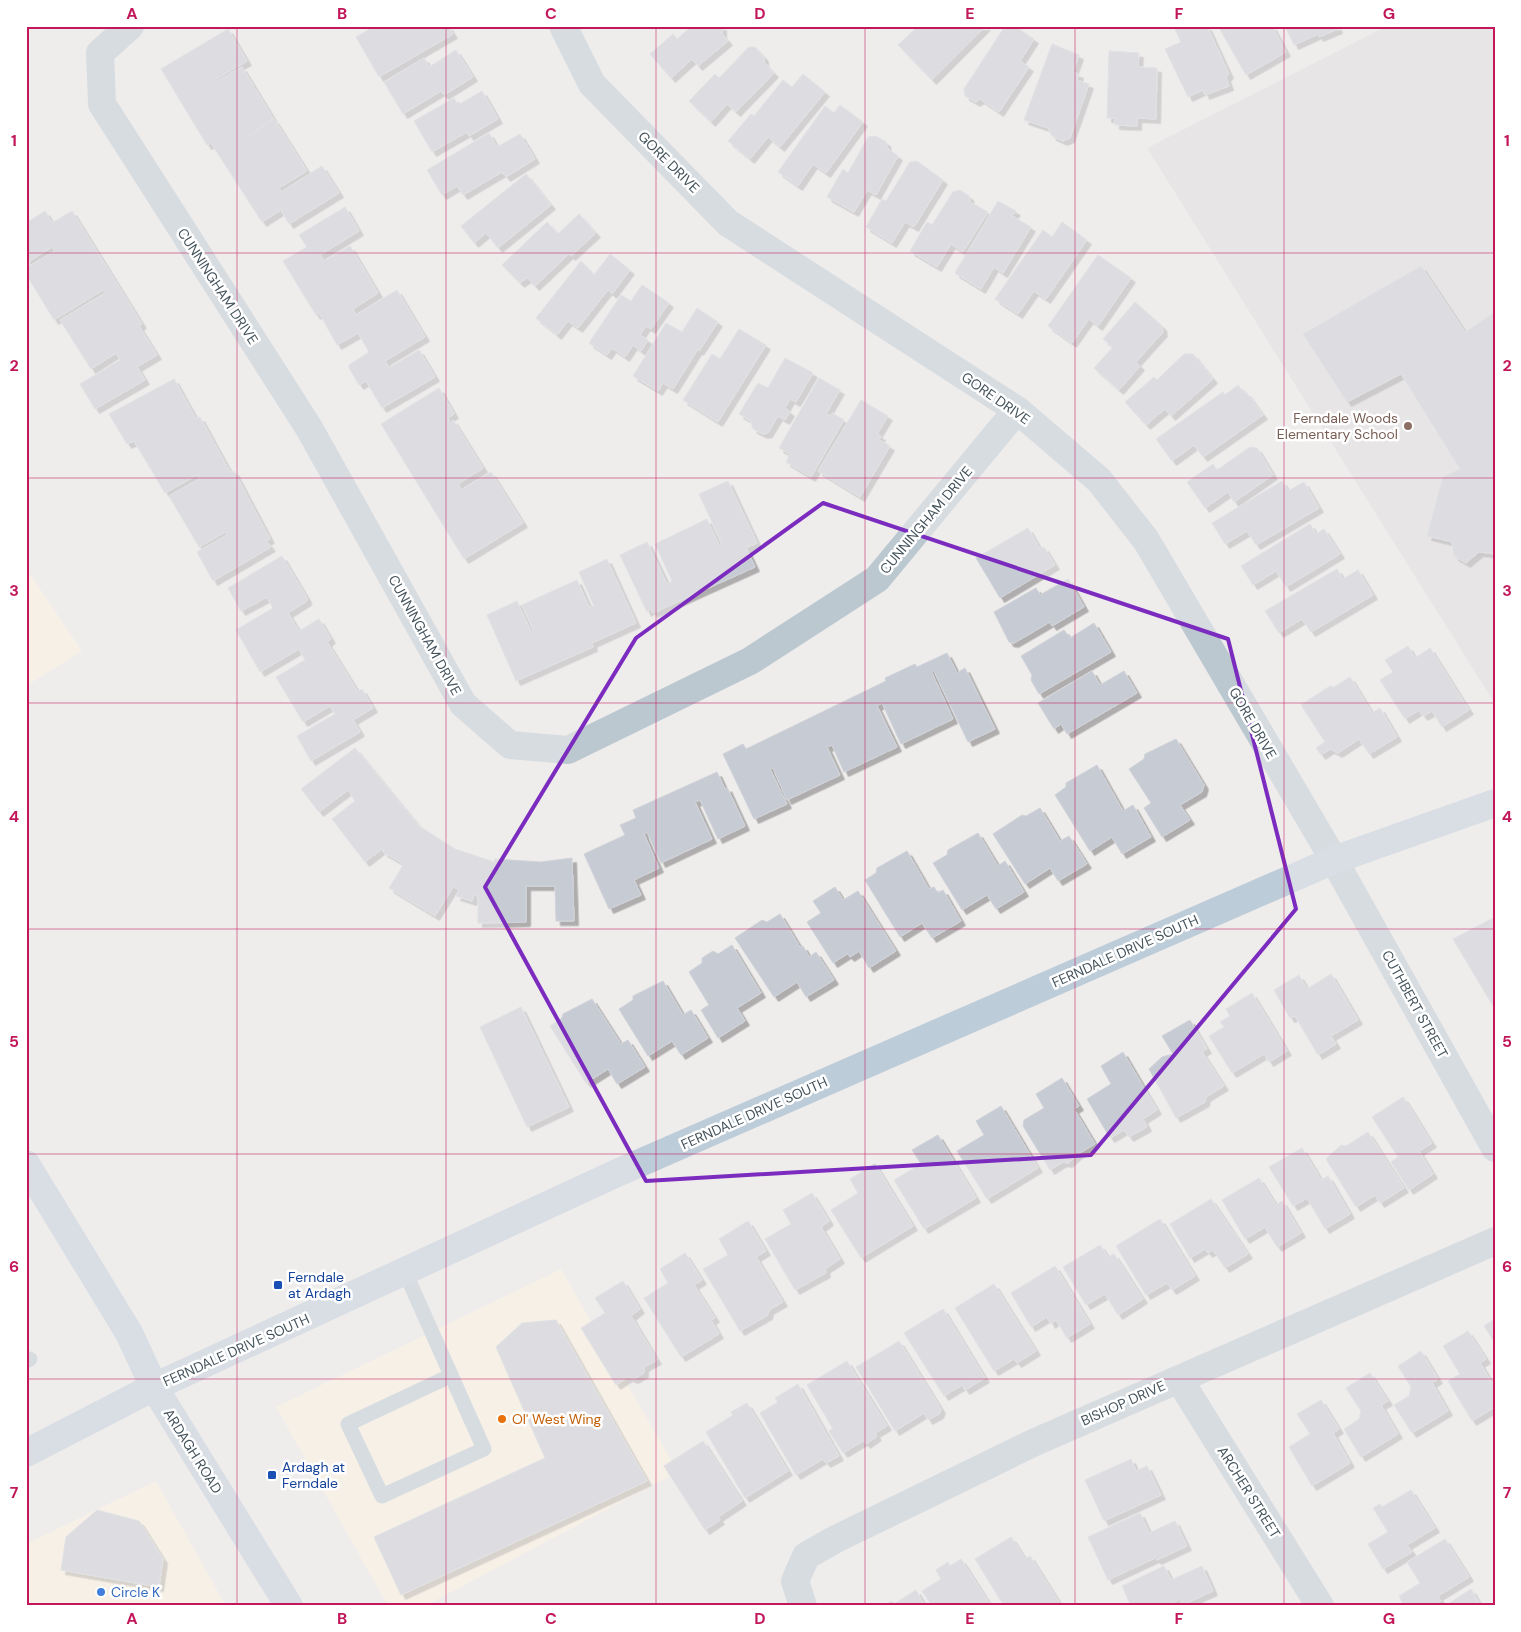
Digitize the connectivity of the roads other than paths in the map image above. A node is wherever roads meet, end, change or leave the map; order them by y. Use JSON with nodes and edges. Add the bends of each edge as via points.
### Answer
{"nodes":[{"id":1,"x":130,"y":26,"type":"edge"},
{"id":2,"x":563,"y":26,"type":"edge"},
{"id":3,"x":1017,"y":410,"type":"junction"},
{"id":4,"x":1495,"y":803,"type":"edge"},
{"id":5,"x":1334,"y":860,"type":"junction"},
{"id":6,"x":1495,"y":1148,"type":"edge"},
{"id":7,"x":26,"y":1164,"type":"edge"},
{"id":8,"x":1495,"y":1241,"type":"edge"},
{"id":9,"x":405,"y":1272,"type":"junction"},
{"id":10,"x":450,"y":1376,"type":"junction"},
{"id":11,"x":1179,"y":1379,"type":"junction"},
{"id":12,"x":154,"y":1387,"type":"junction"},
{"id":13,"x":26,"y":1453,"type":"edge"},
{"id":14,"x":288,"y":1606,"type":"edge"},
{"id":15,"x":803,"y":1606,"type":"edge"},
{"id":16,"x":1320,"y":1606,"type":"edge"}],
"edges":[{"from":1,"to":3,"type":"street","name":"CUNNINGHAM DRIVE","via":[[100,53],[102,104],[309,428],[463,704],[510,745],[568,750],[750,661],[877,579]]},
{"from":2,"to":3,"type":"street","name":"GORE DRIVE","via":[[592,84],[728,222]]},
{"from":3,"to":5,"type":"street","name":"GORE DRIVE","via":[[1099,480],[1146,540]]},
{"from":4,"to":5,"type":"main road","name":"FERNDALE DRIVE SOUTH"},
{"from":5,"to":6,"type":"street","name":"CUTHBERT STREET"},
{"from":5,"to":9,"type":"main road","name":"FERNDALE DRIVE SOUTH","via":[[626,1169]]},
{"from":7,"to":12,"type":"main road","name":"ARDAGH ROAD","via":[[129,1333]]},
{"from":8,"to":11,"type":"street","name":"BISHOP DRIVE"},
{"from":9,"to":10,"type":"lane"},
{"from":9,"to":12,"type":"main road","name":"FERNDALE DRIVE SOUTH"},
{"from":10,"to":10,"type":"lane","via":[[484,1449],[382,1496],[348,1424]]},
{"from":11,"to":15,"type":"street","name":"BISHOP DRIVE","via":[[1033,1444],[806,1556],[795,1581]]},
{"from":11,"to":16,"type":"street","name":"ARCHER STREET"},
{"from":12,"to":13,"type":"main road","name":"FERNDALE DRIVE SOUTH"},
{"from":12,"to":14,"type":"main road","name":"ARDAGH ROAD"}]}
